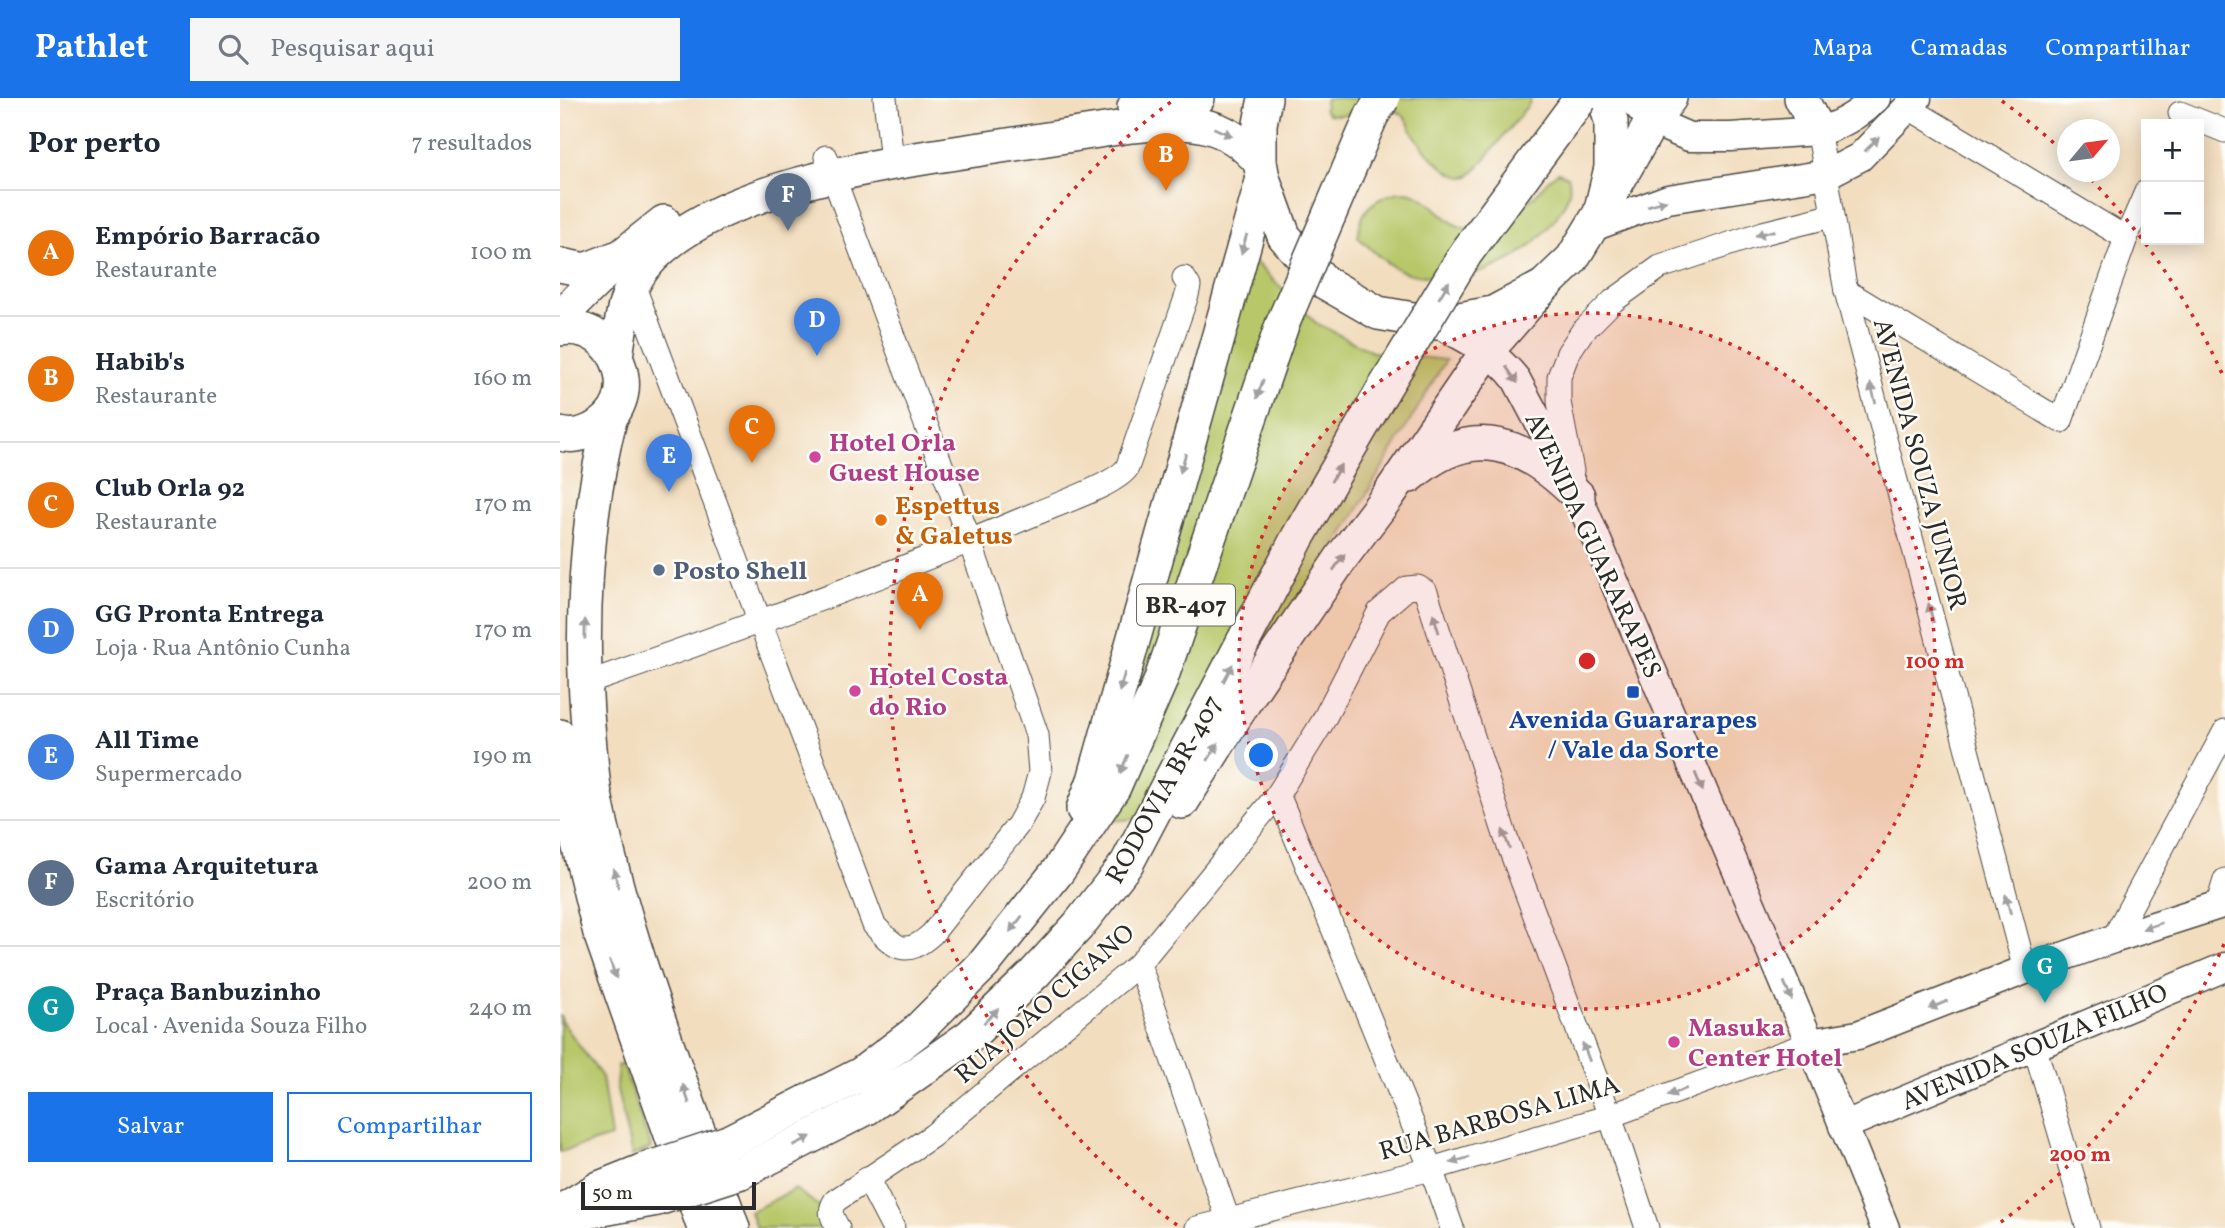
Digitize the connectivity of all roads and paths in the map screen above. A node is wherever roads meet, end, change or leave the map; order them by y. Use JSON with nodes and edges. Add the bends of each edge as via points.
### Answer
{"nodes":[{"id":1,"x":885,"y":98,"type":"edge"},
{"id":2,"x":1198,"y":98,"type":"edge"},
{"id":3,"x":1265,"y":98,"type":"edge"},
{"id":4,"x":1383,"y":98,"type":"edge"},
{"id":5,"x":1581,"y":98,"type":"edge"},
{"id":6,"x":1604,"y":98,"type":"edge"},
{"id":7,"x":1801,"y":98,"type":"edge"},
{"id":8,"x":1876,"y":98,"type":"edge"},
{"id":9,"x":1913,"y":103,"type":"edge"},
{"id":10,"x":1651,"y":106,"type":"edge"},
{"id":11,"x":2180,"y":112,"type":"edge"},
{"id":12,"x":1818,"y":131,"type":"junction"},
{"id":13,"x":2225,"y":131,"type":"edge"},
{"id":14,"x":891,"y":151,"type":"junction"},
{"id":15,"x":829,"y":167,"type":"junction"},
{"id":16,"x":1261,"y":170,"type":"junction"},
{"id":17,"x":1827,"y":174,"type":"junction"},
{"id":18,"x":2141,"y":204,"type":"edge"},
{"id":19,"x":1831,"y":216,"type":"junction"},
{"id":20,"x":1596,"y":220,"type":"junction"},
{"id":21,"x":2126,"y":238,"type":"junction"},
{"id":22,"x":560,"y":265,"type":"edge"},
{"id":23,"x":626,"y":271,"type":"junction"},
{"id":24,"x":1184,"y":278,"type":"dead end"},
{"id":25,"x":1544,"y":286,"type":"junction"},
{"id":26,"x":1846,"y":291,"type":"junction"},
{"id":27,"x":562,"y":315,"type":"edge"},
{"id":28,"x":1437,"y":323,"type":"junction"},
{"id":29,"x":1488,"y":350,"type":"junction"},
{"id":30,"x":617,"y":357,"type":"junction"},
{"id":31,"x":611,"y":416,"type":"junction"},
{"id":32,"x":560,"y":434,"type":"edge"},
{"id":33,"x":1388,"y":496,"type":"junction"},
{"id":34,"x":1578,"y":496,"type":"junction"},
{"id":35,"x":970,"y":542,"type":"junction"},
{"id":36,"x":759,"y":622,"type":"junction"},
{"id":37,"x":584,"y":684,"type":"junction"},
{"id":38,"x":2225,"y":731,"type":"edge"},
{"id":39,"x":560,"y":736,"type":"edge"},
{"id":40,"x":1278,"y":794,"type":"junction"},
{"id":41,"x":1127,"y":863,"type":"junction"},
{"id":42,"x":1058,"y":871,"type":"junction"},
{"id":43,"x":2225,"y":880,"type":"edge"},
{"id":44,"x":2222,"y":911,"type":"edge"},
{"id":45,"x":2113,"y":939,"type":"junction"},
{"id":46,"x":1139,"y":964,"type":"junction"},
{"id":47,"x":2225,"y":967,"type":"edge"},
{"id":48,"x":2025,"y":970,"type":"junction"},
{"id":49,"x":1810,"y":1043,"type":"junction"},
{"id":50,"x":2034,"y":1045,"type":"junction"},
{"id":51,"x":1610,"y":1116,"type":"junction"},
{"id":52,"x":1843,"y":1126,"type":"junction"},
{"id":53,"x":1431,"y":1169,"type":"junction"},
{"id":54,"x":867,"y":1178,"type":"junction"},
{"id":55,"x":560,"y":1215,"type":"edge"},
{"id":56,"x":1229,"y":1224,"type":"edge"},
{"id":57,"x":704,"y":1228,"type":"edge"},
{"id":58,"x":733,"y":1228,"type":"edge"},
{"id":59,"x":838,"y":1228,"type":"edge"},
{"id":60,"x":893,"y":1228,"type":"edge"},
{"id":61,"x":1197,"y":1228,"type":"edge"},
{"id":62,"x":1452,"y":1228,"type":"edge"},
{"id":63,"x":1647,"y":1228,"type":"edge"},
{"id":64,"x":1885,"y":1228,"type":"edge"},
{"id":65,"x":2088,"y":1228,"type":"edge"}],
"edges":[{"from":1,"to":14,"type":"street"},
{"from":2,"to":14,"type":"highway"},
{"from":3,"to":16,"type":"highway","via":[[1260,124]]},
{"from":4,"to":42,"type":"highway","name":"RODOVIA BR-407","number":"BR-407","one_way":true,"bridge":true,"via":[[1282,325],[1160,682],[1114,788]]},
{"from":41,"to":5,"type":"highway","name":"RODOVIA BR-407","number":"BR-407","one_way":true,"bridge":true,"via":[[1298,537],[1383,390],[1466,253]]},
{"from":6,"to":20,"type":"highway","via":[[1611,121],[1611,168]]},
{"from":7,"to":12,"type":"highway"},
{"from":8,"to":12,"type":"main road","via":[[1847,120]]},
{"from":17,"to":9,"type":"main road","one_way":true,"via":[[1860,157]]},
{"from":9,"to":21,"type":"street"},
{"from":10,"to":12,"type":"main road","via":[[1689,137]]},
{"from":10,"to":20,"type":"highway"},
{"from":11,"to":13,"type":"street"},
{"from":12,"to":17,"type":"street","name":"AVENIDA SOUZA JUNIOR"},
{"from":14,"to":15,"type":"highway"},
{"from":14,"to":16,"type":"highway","one_way":true,"via":[[1131,126],[1200,124],[1234,137]]},
{"from":15,"to":23,"type":"highway","via":[[734,184],[690,206],[653,230]]},
{"from":15,"to":35,"type":"street"},
{"from":16,"to":28,"type":"highway","via":[[1284,236],[1324,282],[1378,313]]},
{"from":16,"to":42,"type":"highway","one_way":true,"via":[[1094,780]]},
{"from":17,"to":19,"type":"street","name":"AVENIDA SOUZA JUNIOR"},
{"from":20,"to":17,"type":"main road","one_way":true,"via":[[1668,199]]},
{"from":18,"to":21,"type":"street"},
{"from":19,"to":26,"type":"street","name":"AVENIDA SOUZA JUNIOR"},
{"from":19,"to":34,"type":"street","one_way":true,"via":[[1660,267],[1612,301],[1582,332],[1559,377],[1565,443]]},
{"from":20,"to":25,"type":"highway","via":[[1572,260]]},
{"from":21,"to":26,"type":"street","via":[[2061,421]]},
{"from":22,"to":23,"type":"highway"},
{"from":23,"to":27,"type":"highway"},
{"from":23,"to":30,"type":"highway"},
{"from":23,"to":36,"type":"street"},
{"from":24,"to":35,"type":"street","via":[[1189,286],[1187,295],[1123,473]]},
{"from":25,"to":28,"type":"highway","via":[[1493,313]]},
{"from":25,"to":29,"type":"highway"},
{"from":48,"to":26,"type":"street","name":"AVENIDA SOUZA JUNIOR","one_way":true},
{"from":27,"to":30,"type":"highway","via":[[593,334]]},
{"from":28,"to":29,"type":"main road","name":"AVENIDA GUARARAPES"},
{"from":29,"to":33,"type":"highway"},
{"from":29,"to":34,"type":"main road","name":"AVENIDA GUARARAPES","one_way":true,"via":[[1516,379]]},
{"from":30,"to":31,"type":"highway","via":[[622,387]]},
{"from":31,"to":32,"type":"highway","via":[[583,434]]},
{"from":37,"to":31,"type":"highway","one_way":true,"via":[[585,598],[600,457]]},
{"from":33,"to":34,"type":"highway","via":[[1423,464],[1467,444],[1490,444],[1535,460]]},
{"from":41,"to":33,"type":"highway","one_way":true,"via":[[1172,817],[1311,602]]},
{"from":34,"to":49,"type":"main road","name":"AVENIDA GUARARAPES","one_way":true},
{"from":35,"to":36,"type":"street"},
{"from":35,"to":36,"type":"street","via":[[1037,735],[1040,772],[1018,825],[919,945],[904,949],[874,925]]},
{"from":36,"to":37,"type":"street"},
{"from":58,"to":37,"type":"highway","one_way":true,"via":[[625,919],[595,793]]},
{"from":38,"to":45,"type":"street"},
{"from":39,"to":57,"type":"highway","one_way":true,"via":[[566,794],[600,933]]},
{"from":40,"to":46,"type":"street","name":"RUA JOÃO CIGANO"},
{"from":51,"to":40,"type":"street","name":"RUA JOÃO CIGANO","one_way":true,"via":[[1506,838],[1426,592],[1407,588],[1379,612],[1322,723]]},
{"from":40,"to":53,"type":"street"},
{"from":55,"to":41,"type":"highway","name":"RODOVIA BR-407","number":"BR-407","one_way":true,"bridge":true,"via":[[657,1199],[741,1172],[867,1108],[970,1036],[1078,926]]},
{"from":42,"to":55,"type":"highway","name":"RODOVIA BR-407","number":"BR-407","one_way":true,"bridge":true,"via":[[984,964],[916,1032],[861,1074],[728,1142],[599,1188]]},
{"from":43,"to":44,"type":"street"},
{"from":44,"to":45,"type":"main road","one_way":true},
{"from":45,"to":48,"type":"main road"},
{"from":46,"to":54,"type":"street","name":"RUA JOÃO CIGANO","via":[[932,1136]]},
{"from":46,"to":56,"type":"street"},
{"from":47,"to":50,"type":"main road","name":"AVENIDA SOUZA FILHO"},
{"from":48,"to":49,"type":"main road","one_way":true,"via":[[1858,1035]]},
{"from":49,"to":51,"type":"street","name":"RUA BARBOSA LIMA","one_way":true},
{"from":49,"to":52,"type":"main road","name":"AVENIDA GUARARAPES"},
{"from":50,"to":52,"type":"main road","name":"AVENIDA SOUZA FILHO"},
{"from":50,"to":65,"type":"street"},
{"from":51,"to":53,"type":"street","name":"RUA BARBOSA LIMA","one_way":true},
{"from":51,"to":63,"type":"street"},
{"from":52,"to":64,"type":"main road","name":"AVENIDA GUARARAPES"},
{"from":53,"to":56,"type":"street","name":"RUA BARBOSA LIMA"},
{"from":53,"to":62,"type":"street"},
{"from":54,"to":59,"type":"street","name":"RUA JOÃO CIGANO","via":[[835,1200],[830,1209]]},
{"from":54,"to":60,"type":"street"},
{"from":56,"to":61,"type":"street","name":"RUA BARBOSA LIMA"}]}
